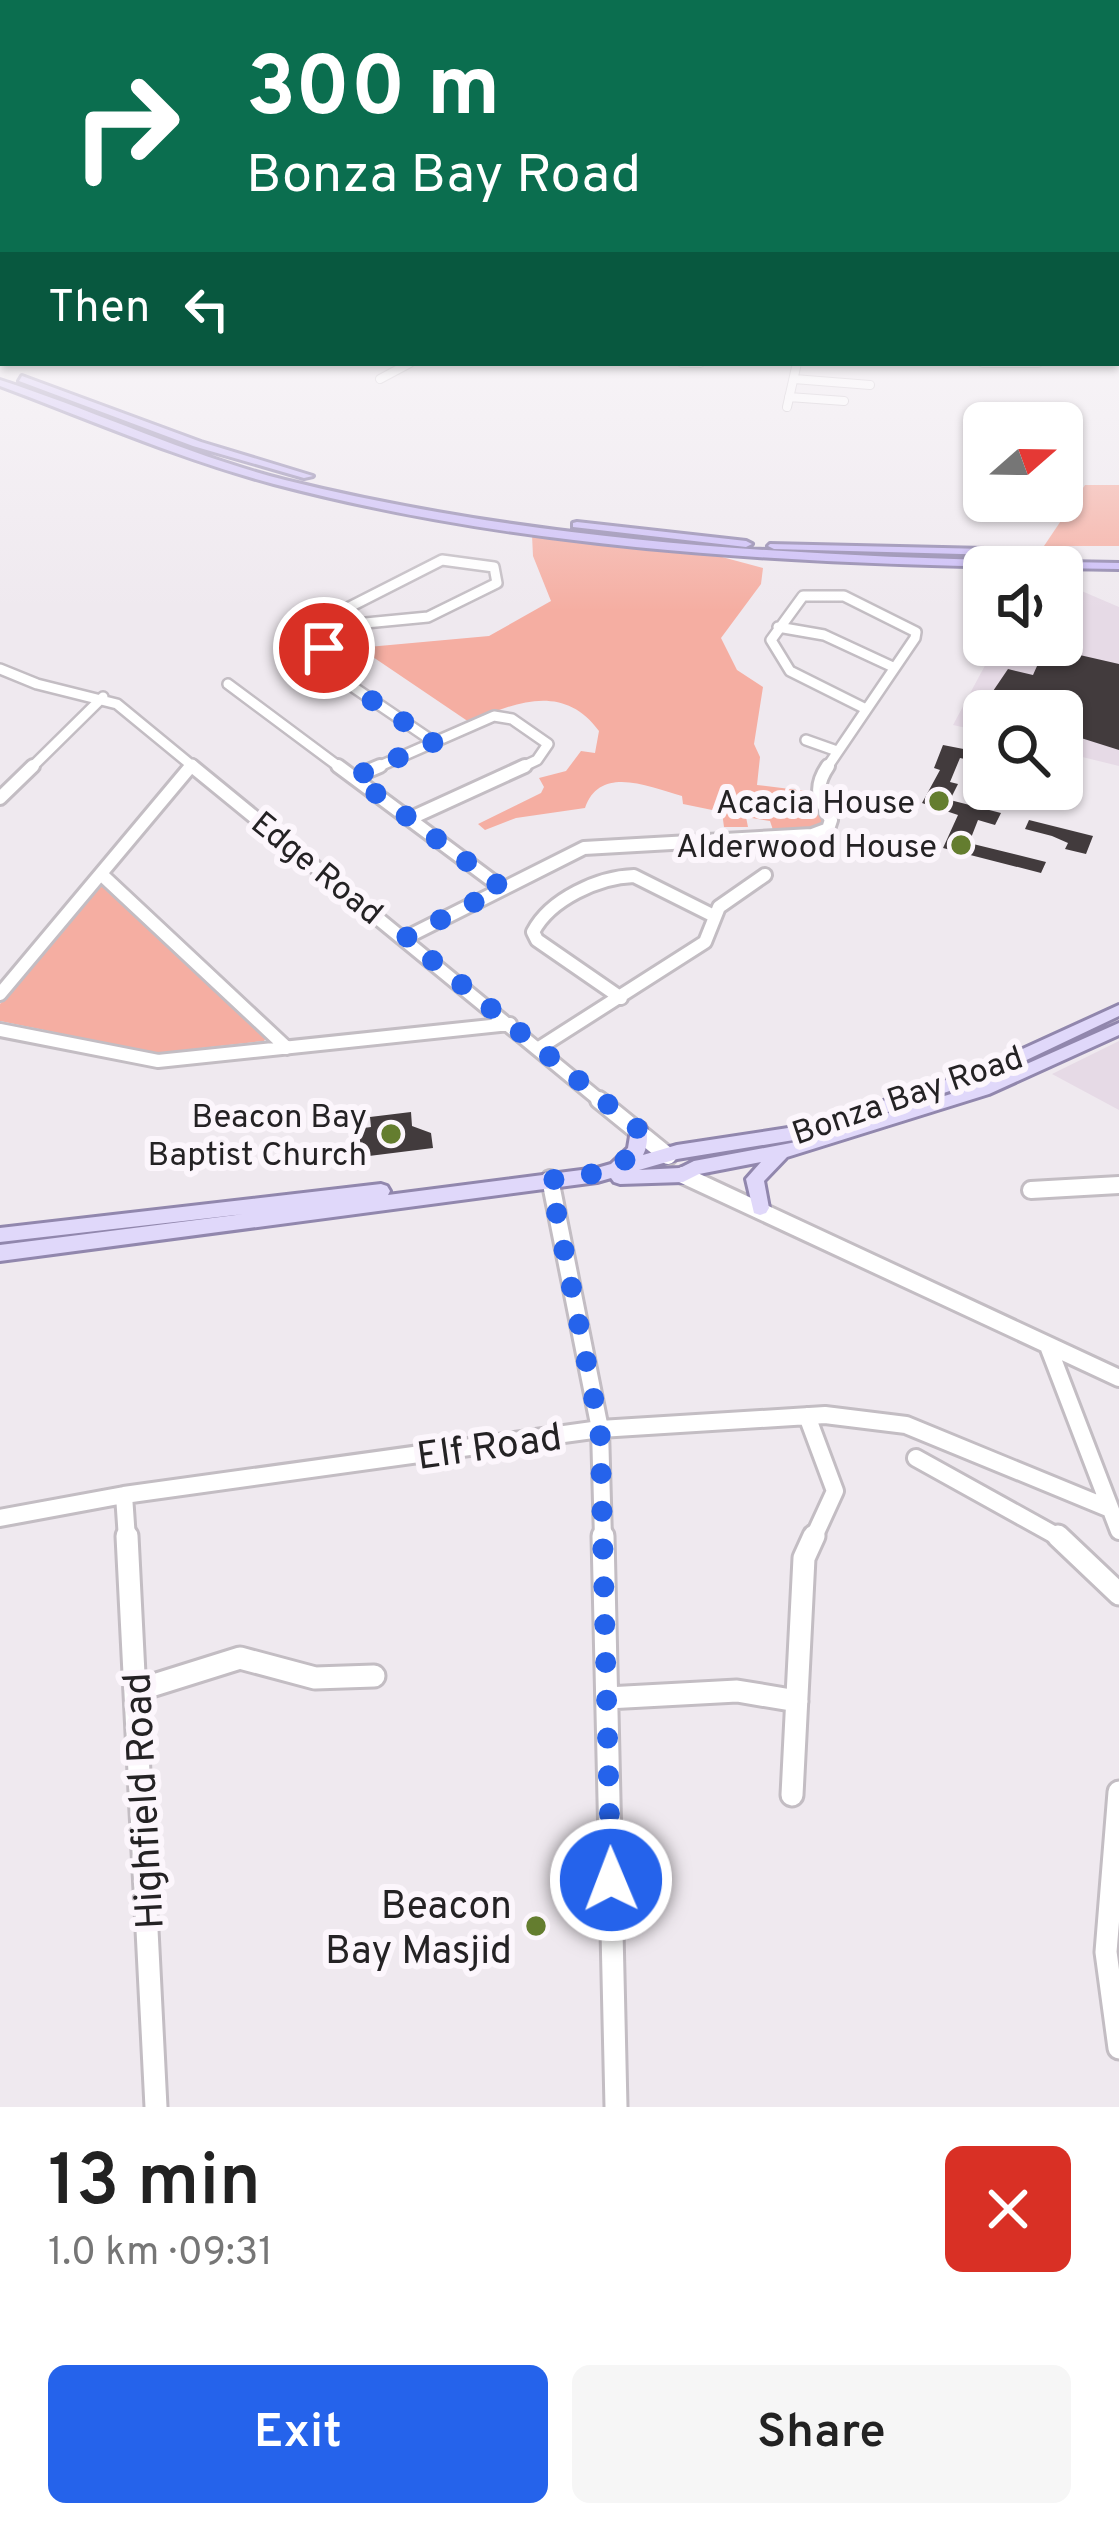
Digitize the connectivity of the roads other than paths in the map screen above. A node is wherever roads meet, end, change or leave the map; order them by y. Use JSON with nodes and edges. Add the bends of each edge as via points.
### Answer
{"nodes":[{"id":1,"x":75,"y":414,"type":"edge"},
{"id":2,"x":116,"y":414,"type":"edge"},
{"id":3,"x":125,"y":414,"type":"edge"},
{"id":4,"x":197,"y":444,"type":"junction"},
{"id":5,"x":1119,"y":554,"type":"edge"},
{"id":6,"x":939,"y":565,"type":"junction"},
{"id":7,"x":963,"y":567,"type":"edge"},
{"id":8,"x":1119,"y":569,"type":"edge"},
{"id":9,"x":1083,"y":570,"type":"edge"},
{"id":10,"x":323,"y":627,"type":"junction"},
{"id":11,"x":778,"y":627,"type":"junction"},
{"id":12,"x":893,"y":667,"type":"junction"},
{"id":13,"x":0,"y":669,"type":"edge"},
{"id":14,"x":228,"y":684,"type":"dead end"},
{"id":15,"x":103,"y":697,"type":"junction"},
{"id":16,"x":866,"y":709,"type":"junction"},
{"id":17,"x":806,"y":740,"type":"dead end"},
{"id":18,"x":434,"y":742,"type":"junction"},
{"id":19,"x":837,"y":751,"type":"junction"},
{"id":20,"x":192,"y":764,"type":"junction"},
{"id":21,"x":354,"y":777,"type":"junction"},
{"id":22,"x":0,"y":798,"type":"edge"},
{"id":23,"x":409,"y":819,"type":"junction"},
{"id":24,"x":101,"y":874,"type":"junction"},
{"id":25,"x":765,"y":875,"type":"dead end"},
{"id":26,"x":502,"y":888,"type":"junction"},
{"id":27,"x":714,"y":916,"type":"junction"},
{"id":28,"x":405,"y":938,"type":"junction"},
{"id":29,"x":0,"y":994,"type":"edge"},
{"id":30,"x":621,"y":998,"type":"junction"},
{"id":31,"x":1119,"y":1010,"type":"edge"},
{"id":32,"x":510,"y":1024,"type":"junction"},
{"id":33,"x":1119,"y":1029,"type":"edge"},
{"id":34,"x":0,"y":1030,"type":"edge"},
{"id":35,"x":287,"y":1048,"type":"junction"},
{"id":36,"x":539,"y":1048,"type":"junction"},
{"id":37,"x":638,"y":1129,"type":"junction"},
{"id":38,"x":791,"y":1150,"type":"junction"},
{"id":39,"x":680,"y":1165,"type":"junction"},
{"id":40,"x":605,"y":1173,"type":"junction"},
{"id":41,"x":550,"y":1180,"type":"junction"},
{"id":42,"x":1119,"y":1185,"type":"edge"},
{"id":43,"x":1031,"y":1190,"type":"dead end"},
{"id":44,"x":442,"y":1192,"type":"junction"},
{"id":45,"x":754,"y":1205,"type":"junction"},
{"id":46,"x":0,"y":1235,"type":"edge"},
{"id":47,"x":0,"y":1253,"type":"edge"},
{"id":48,"x":1048,"y":1346,"type":"junction"},
{"id":49,"x":1119,"y":1378,"type":"edge"},
{"id":50,"x":807,"y":1416,"type":"junction"},
{"id":51,"x":600,"y":1430,"type":"junction"},
{"id":52,"x":916,"y":1458,"type":"dead end"},
{"id":53,"x":124,"y":1495,"type":"junction"},
{"id":54,"x":1108,"y":1508,"type":"junction"},
{"id":55,"x":0,"y":1518,"type":"edge"},
{"id":56,"x":1119,"y":1531,"type":"edge"},
{"id":57,"x":1119,"y":1594,"type":"edge"},
{"id":58,"x":374,"y":1676,"type":"dead end"},
{"id":59,"x":138,"y":1690,"type":"junction"},
{"id":60,"x":607,"y":1697,"type":"junction"},
{"id":61,"x":796,"y":1701,"type":"junction"},
{"id":62,"x":1119,"y":1792,"type":"edge"},
{"id":63,"x":792,"y":1796,"type":"dead end"},
{"id":64,"x":1119,"y":2048,"type":"edge"},
{"id":65,"x":156,"y":2107,"type":"edge"},
{"id":66,"x":616,"y":2107,"type":"edge"}],
"edges":[{"from":1,"to":6,"type":"highway","via":[[275,481],[440,517],[665,549]]},
{"from":2,"to":4,"type":"highway"},
{"from":3,"to":4,"type":"highway"},
{"from":4,"to":5,"type":"highway","via":[[370,491],[588,527],[824,549]]},
{"from":6,"to":7,"type":"highway"},
{"from":6,"to":8,"type":"highway"},
{"from":8,"to":9,"type":"highway"},
{"from":10,"to":10,"type":"street","via":[[332,613],[442,560],[490,564],[499,580],[428,617]]},
{"from":10,"to":18,"type":"street","via":[[331,673]]},
{"from":11,"to":12,"type":"street","via":[[824,635]]},
{"from":11,"to":12,"type":"street","via":[[802,596],[844,596],[914,628]]},
{"from":11,"to":16,"type":"street","via":[[771,643],[785,668]]},
{"from":12,"to":16,"type":"street"},
{"from":13,"to":15,"type":"street","name":"Edge Road"},
{"from":14,"to":21,"type":"street"},
{"from":15,"to":20,"type":"street","name":"Edge Road"},
{"from":15,"to":22,"type":"street"},
{"from":16,"to":19,"type":"street"},
{"from":17,"to":19,"type":"street"},
{"from":18,"to":21,"type":"street"},
{"from":18,"to":23,"type":"street","via":[[501,716],[548,748],[531,764]]},
{"from":19,"to":26,"type":"street","via":[[816,787],[829,827],[812,835],[598,845]]},
{"from":20,"to":24,"type":"street"},
{"from":20,"to":28,"type":"street","name":"Edge Road"},
{"from":21,"to":23,"type":"street"},
{"from":23,"to":26,"type":"street"},
{"from":24,"to":29,"type":"street"},
{"from":24,"to":35,"type":"street"},
{"from":25,"to":27,"type":"street"},
{"from":26,"to":28,"type":"street"},
{"from":27,"to":30,"type":"street","via":[[705,942]]},
{"from":27,"to":30,"type":"street","via":[[646,878],[627,876],[599,882],[538,922],[533,932],[542,944]]},
{"from":28,"to":32,"type":"street","name":"Edge Road"},
{"from":30,"to":36,"type":"street"},
{"from":31,"to":39,"type":"main road","name":"Bonza Bay Road","via":[[985,1073]]},
{"from":32,"to":35,"type":"street"},
{"from":32,"to":36,"type":"street","name":"Edge Road"},
{"from":33,"to":38,"type":"main road","name":"Bonza Bay Road","via":[[983,1090]]},
{"from":34,"to":35,"type":"street","via":[[142,1060]]},
{"from":36,"to":37,"type":"street","name":"Edge Road"},
{"from":37,"to":39,"type":"street","name":"Edge Road"},
{"from":37,"to":40,"type":"main road","via":[[637,1150]]},
{"from":38,"to":39,"type":"main road","name":"Bonza Bay Road"},
{"from":38,"to":45,"type":"main road","via":[[755,1179]]},
{"from":39,"to":40,"type":"main road","name":"Bonza Bay Road"},
{"from":39,"to":45,"type":"street","name":"Edge Road"},
{"from":40,"to":41,"type":"main road","name":"Bonza Bay Road"},
{"from":41,"to":44,"type":"main road","name":"Bonza Bay Road"},
{"from":41,"to":51,"type":"street"},
{"from":42,"to":43,"type":"street"},
{"from":44,"to":46,"type":"main road","name":"Bonza Bay Road","via":[[362,1191]]},
{"from":44,"to":47,"type":"main road","name":"Bonza Bay Road"},
{"from":45,"to":48,"type":"street","name":"Edge Road"},
{"from":48,"to":49,"type":"street","name":"Edge Road"},
{"from":48,"to":54,"type":"street"},
{"from":50,"to":51,"type":"street","name":"Elf Road"},
{"from":50,"to":54,"type":"street","name":"Elf Road","via":[[906,1425]]},
{"from":50,"to":61,"type":"street","via":[[835,1491],[804,1558]]},
{"from":51,"to":53,"type":"street","name":"Elf Road"},
{"from":51,"to":60,"type":"street"},
{"from":52,"to":57,"type":"street","via":[[1063,1538]]},
{"from":53,"to":55,"type":"street","name":"Elf Road"},
{"from":53,"to":59,"type":"street","name":"Highfield Road"},
{"from":54,"to":56,"type":"street"},
{"from":58,"to":59,"type":"street","via":[[315,1678],[240,1658]]},
{"from":59,"to":65,"type":"street","name":"Highfield Road"},
{"from":60,"to":61,"type":"street","via":[[737,1691]]},
{"from":60,"to":66,"type":"street"},
{"from":61,"to":63,"type":"street"},
{"from":62,"to":64,"type":"street","via":[[1104,1960]]}]}
